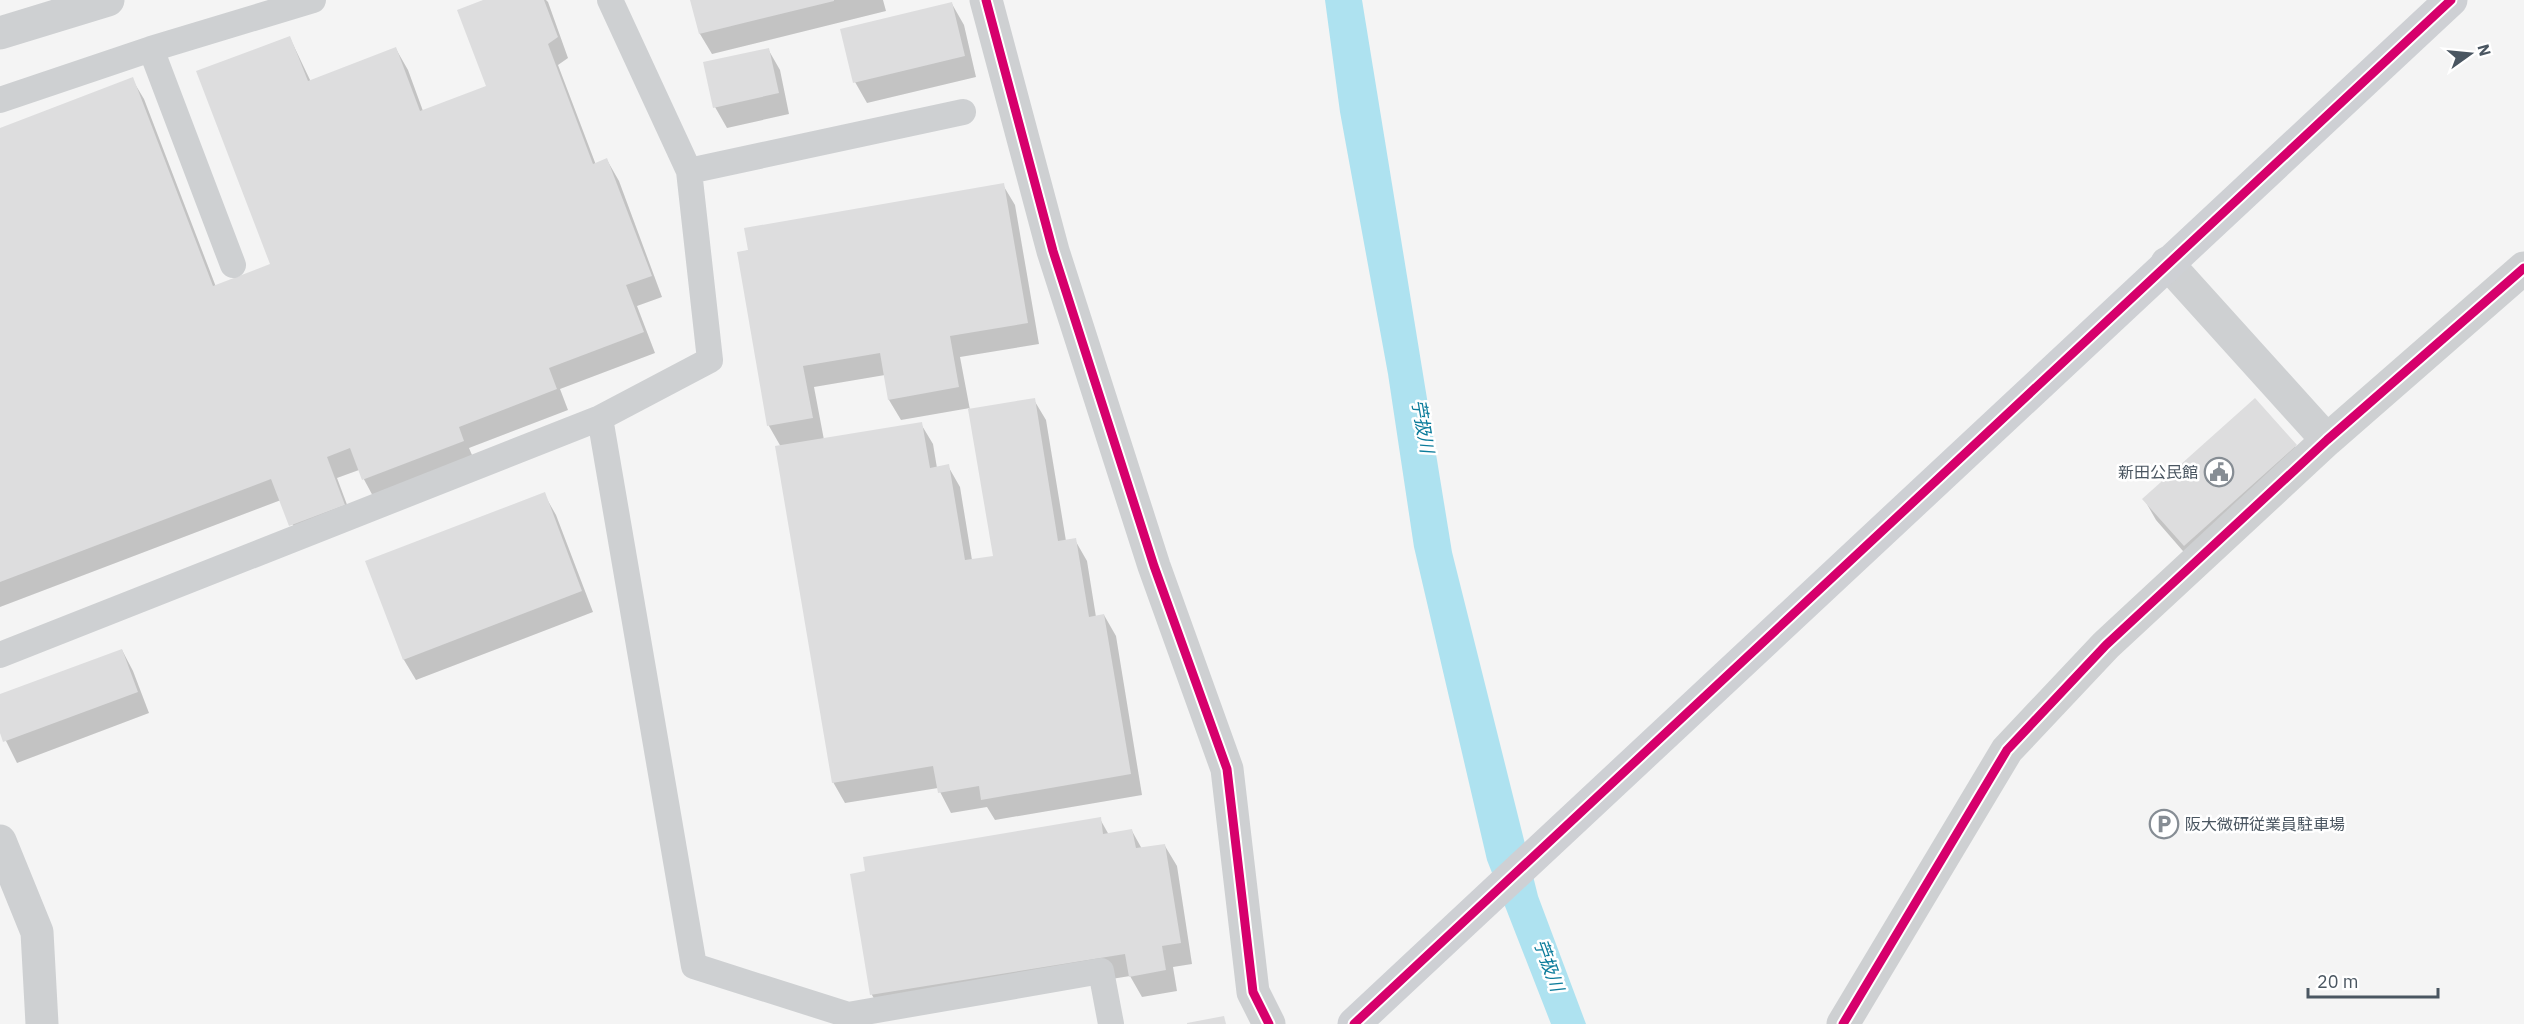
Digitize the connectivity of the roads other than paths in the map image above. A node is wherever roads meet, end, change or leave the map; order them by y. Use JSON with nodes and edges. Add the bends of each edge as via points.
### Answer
{"nodes":[{"id":1,"x":108,"y":0,"type":"edge"},
{"id":2,"x":314,"y":0,"type":"edge"},
{"id":3,"x":610,"y":0,"type":"edge"},
{"id":4,"x":986,"y":0,"type":"edge"},
{"id":5,"x":2451,"y":0,"type":"edge"},
{"id":6,"x":0,"y":33,"type":"edge"},
{"id":7,"x":151,"y":49,"type":"junction"},
{"id":8,"x":0,"y":100,"type":"edge"},
{"id":9,"x":963,"y":112,"type":"dead end"},
{"id":10,"x":689,"y":171,"type":"junction"},
{"id":11,"x":2167,"y":263,"type":"junction"},
{"id":12,"x":234,"y":266,"type":"dead end"},
{"id":13,"x":2524,"y":268,"type":"edge"},
{"id":14,"x":600,"y":418,"type":"junction"},
{"id":15,"x":2327,"y":440,"type":"junction"},
{"id":16,"x":0,"y":655,"type":"edge"},
{"id":17,"x":0,"y":841,"type":"edge"},
{"id":18,"x":42,"y":1024,"type":"edge"},
{"id":19,"x":1111,"y":1024,"type":"edge"},
{"id":20,"x":1269,"y":1024,"type":"edge"},
{"id":21,"x":1354,"y":1024,"type":"edge"},
{"id":22,"x":1843,"y":1024,"type":"edge"}],
"edges":[{"from":1,"to":6,"type":"street"},
{"from":2,"to":7,"type":"lane"},
{"from":3,"to":10,"type":"lane"},
{"from":4,"to":20,"type":"street","via":[[1053,251],[1154,566],[1227,768],[1253,992]]},
{"from":5,"to":11,"type":"street"},
{"from":7,"to":8,"type":"lane"},
{"from":7,"to":12,"type":"lane"},
{"from":9,"to":10,"type":"lane"},
{"from":10,"to":14,"type":"lane","via":[[710,360]]},
{"from":11,"to":15,"type":"street"},
{"from":11,"to":21,"type":"street"},
{"from":13,"to":15,"type":"street"},
{"from":14,"to":16,"type":"lane"},
{"from":14,"to":19,"type":"lane","via":[[694,966],[848,1015],[1101,972]]},
{"from":15,"to":22,"type":"street","via":[[2106,645],[2007,750]]},
{"from":17,"to":18,"type":"street","via":[[37,932]]}]}
